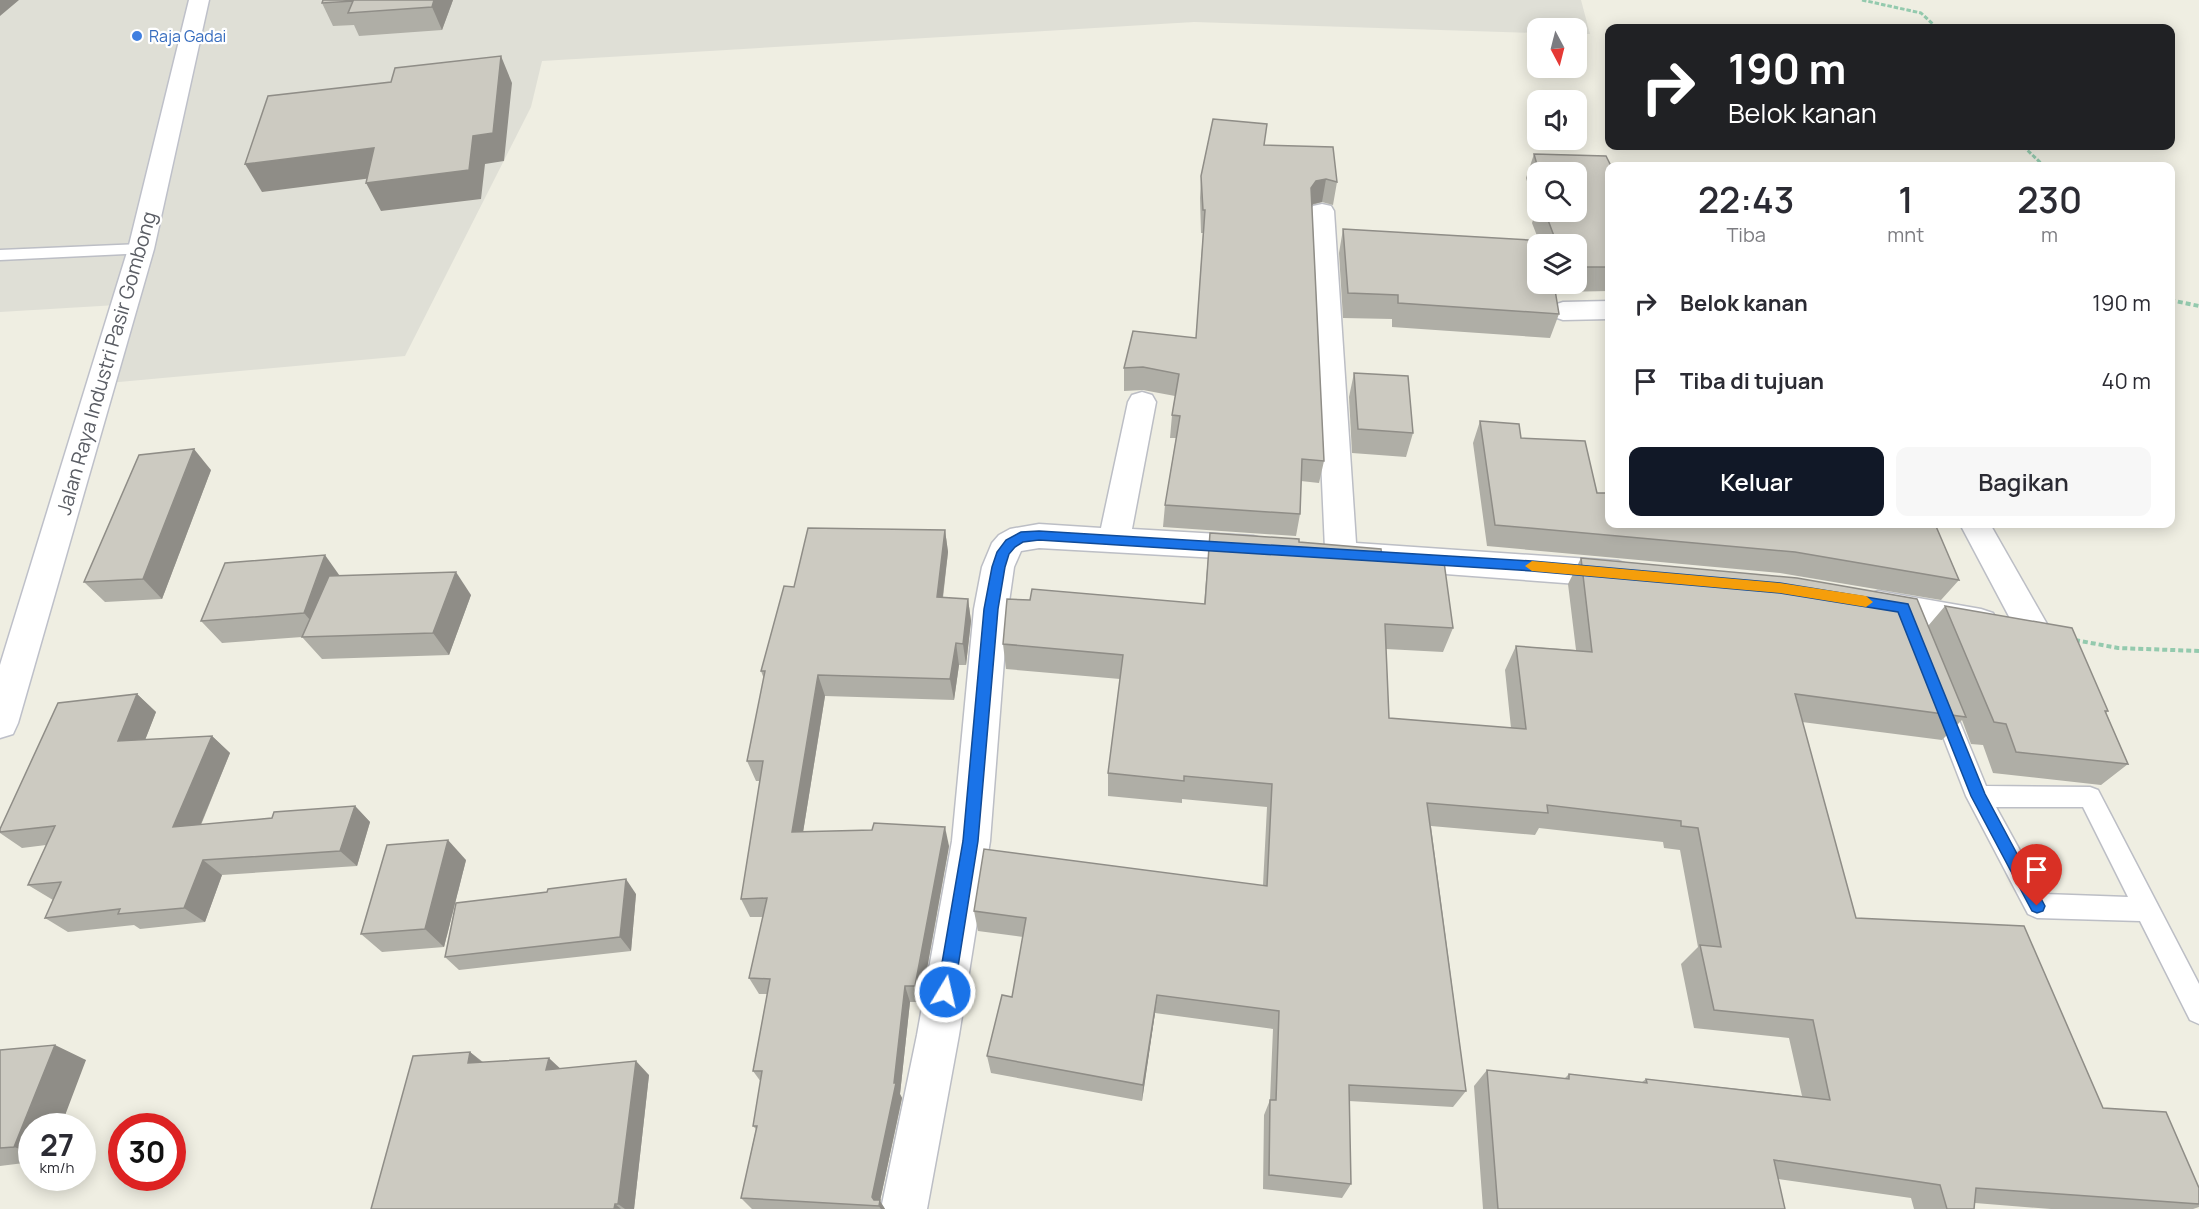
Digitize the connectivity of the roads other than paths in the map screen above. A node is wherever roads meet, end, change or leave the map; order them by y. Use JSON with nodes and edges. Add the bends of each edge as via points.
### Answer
{"nodes":[{"id":1,"x":199,"y":0,"type":"edge"},
{"id":2,"x":1322,"y":212,"type":"dead end"},
{"id":3,"x":141,"y":249,"type":"junction"},
{"id":4,"x":0,"y":255,"type":"edge"},
{"id":5,"x":1605,"y":310,"type":"edge"},
{"id":6,"x":1563,"y":311,"type":"dead end"},
{"id":7,"x":1142,"y":402,"type":"dead end"},
{"id":8,"x":1977,"y":528,"type":"edge"},
{"id":9,"x":1115,"y":538,"type":"junction"},
{"id":10,"x":1341,"y":554,"type":"junction"},
{"id":11,"x":1650,"y":576,"type":"edge"},
{"id":12,"x":1847,"y":599,"type":"edge"},
{"id":13,"x":1934,"y":685,"type":"edge"},
{"id":14,"x":0,"y":723,"type":"edge"},
{"id":15,"x":1978,"y":796,"type":"junction"},
{"id":16,"x":2146,"y":909,"type":"junction"},
{"id":17,"x":2199,"y":1011,"type":"edge"},
{"id":18,"x":904,"y":1209,"type":"edge"}],
"edges":[{"from":1,"to":3,"type":"street","name":"Jalan Raya Industri Pasir Gombong"},
{"from":2,"to":10,"type":"street"},
{"from":3,"to":4,"type":"lane"},
{"from":3,"to":14,"type":"street","name":"Jalan Raya Industri Pasir Gombong"},
{"from":5,"to":6,"type":"street"},
{"from":7,"to":9,"type":"street"},
{"from":8,"to":12,"type":"street","via":[[2042,633],[1908,619]]},
{"from":9,"to":10,"type":"street"},
{"from":9,"to":18,"type":"street","via":[[1021,537],[1003,552],[998,567],[970,841]]},
{"from":10,"to":11,"type":"street"},
{"from":13,"to":15,"type":"lane"},
{"from":15,"to":16,"type":"lane","via":[[2037,906]]},
{"from":15,"to":16,"type":"lane","via":[[2090,797]]},
{"from":16,"to":17,"type":"lane"}]}
